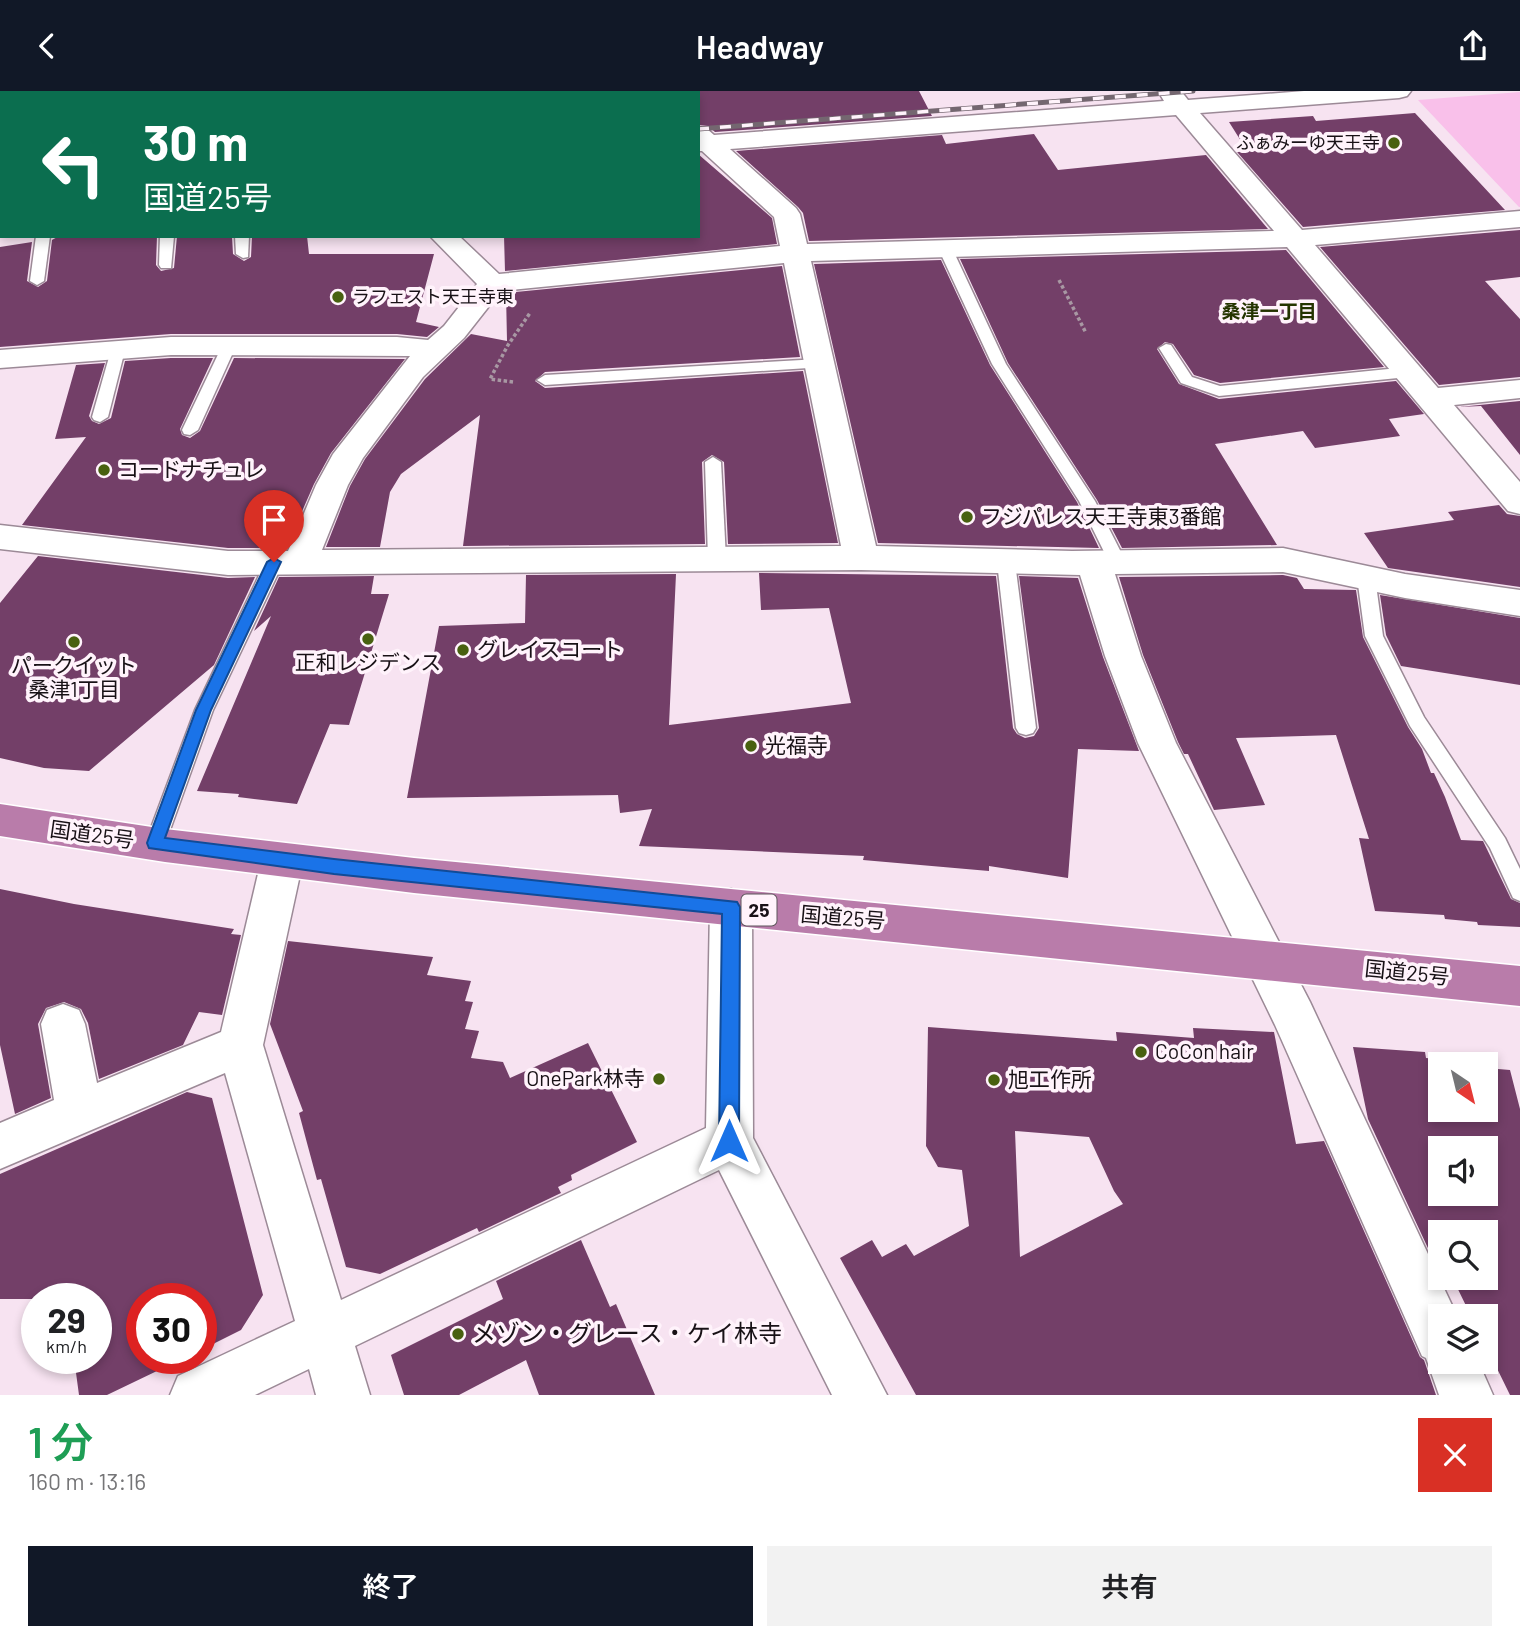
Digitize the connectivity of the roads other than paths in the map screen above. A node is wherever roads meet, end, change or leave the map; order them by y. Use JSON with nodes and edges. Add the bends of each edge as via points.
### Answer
{"nodes":[{"id":1,"x":1399,"y":91,"type":"edge"},
{"id":2,"x":1175,"y":99,"type":"edge"},
{"id":3,"x":702,"y":140,"type":"edge"},
{"id":4,"x":1520,"y":219,"type":"edge"},
{"id":5,"x":43,"y":238,"type":"edge"},
{"id":6,"x":167,"y":238,"type":"edge"},
{"id":7,"x":242,"y":238,"type":"edge"},
{"id":8,"x":445,"y":238,"type":"edge"},
{"id":9,"x":1295,"y":239,"type":"junction"},
{"id":10,"x":945,"y":248,"type":"junction"},
{"id":11,"x":797,"y":253,"type":"junction"},
{"id":12,"x":243,"y":254,"type":"dead end"},
{"id":13,"x":166,"y":265,"type":"dead end"},
{"id":14,"x":37,"y":281,"type":"dead end"},
{"id":15,"x":492,"y":283,"type":"junction"},
{"id":16,"x":229,"y":346,"type":"junction"},
{"id":17,"x":1166,"y":348,"type":"dead end"},
{"id":18,"x":118,"y":350,"type":"junction"},
{"id":19,"x":435,"y":350,"type":"junction"},
{"id":20,"x":0,"y":359,"type":"edge"},
{"id":21,"x":819,"y":364,"type":"junction"},
{"id":22,"x":1408,"y":372,"type":"junction"},
{"id":23,"x":545,"y":380,"type":"road end"},
{"id":24,"x":1520,"y":389,"type":"edge"},
{"id":25,"x":1430,"y":398,"type":"junction"},
{"id":26,"x":100,"y":417,"type":"dead end"},
{"id":27,"x":190,"y":430,"type":"dead end"},
{"id":28,"x":713,"y":461,"type":"dead end"},
{"id":29,"x":1520,"y":503,"type":"edge"},
{"id":30,"x":0,"y":537,"type":"edge"},
{"id":31,"x":861,"y":558,"type":"junction"},
{"id":32,"x":717,"y":559,"type":"junction"},
{"id":33,"x":287,"y":562,"type":"junction"},
{"id":34,"x":1006,"y":562,"type":"junction"},
{"id":35,"x":1105,"y":563,"type":"junction"},
{"id":36,"x":1366,"y":577,"type":"junction"},
{"id":37,"x":1520,"y":603,"type":"edge"},
{"id":38,"x":1027,"y":728,"type":"dead end"},
{"id":39,"x":0,"y":820,"type":"edge"},
{"id":40,"x":155,"y":843,"type":"junction"},
{"id":41,"x":282,"y":861,"type":"junction"},
{"id":42,"x":1520,"y":892,"type":"edge"},
{"id":43,"x":731,"y":907,"type":"junction"},
{"id":44,"x":1265,"y":957,"type":"junction"},
{"id":45,"x":1520,"y":986,"type":"edge"},
{"id":46,"x":63,"y":1024,"type":"dead end"},
{"id":47,"x":240,"y":1045,"type":"junction"},
{"id":48,"x":80,"y":1113,"type":"junction"},
{"id":49,"x":729,"y":1141,"type":"junction"},
{"id":50,"x":0,"y":1146,"type":"edge"},
{"id":51,"x":1428,"y":1312,"type":"edge"},
{"id":52,"x":326,"y":1332,"type":"junction"},
{"id":53,"x":1457,"y":1374,"type":"edge"},
{"id":54,"x":197,"y":1395,"type":"edge"},
{"id":55,"x":343,"y":1395,"type":"edge"},
{"id":56,"x":860,"y":1395,"type":"edge"},
{"id":57,"x":1466,"y":1395,"type":"edge"}],
"edges":[{"from":1,"to":2,"type":"street"},
{"from":2,"to":3,"type":"street"},
{"from":2,"to":9,"type":"street"},
{"from":3,"to":11,"type":"street","via":[[787,214]]},
{"from":4,"to":9,"type":"street"},
{"from":5,"to":14,"type":"lane"},
{"from":6,"to":13,"type":"lane"},
{"from":7,"to":12,"type":"lane"},
{"from":8,"to":15,"type":"street"},
{"from":9,"to":10,"type":"street"},
{"from":9,"to":22,"type":"street"},
{"from":10,"to":11,"type":"street"},
{"from":10,"to":35,"type":"lane","via":[[999,364],[1087,501]]},
{"from":11,"to":15,"type":"street"},
{"from":11,"to":21,"type":"street"},
{"from":15,"to":19,"type":"street"},
{"from":16,"to":18,"type":"street"},
{"from":16,"to":19,"type":"street"},
{"from":16,"to":27,"type":"lane"},
{"from":17,"to":22,"type":"lane","via":[[1186,380],[1219,391]]},
{"from":18,"to":20,"type":"street"},
{"from":18,"to":26,"type":"lane"},
{"from":19,"to":33,"type":"street","via":[[412,371],[349,454]]},
{"from":21,"to":23,"type":"lane"},
{"from":21,"to":31,"type":"street"},
{"from":22,"to":25,"type":"street"},
{"from":24,"to":25,"type":"street"},
{"from":25,"to":29,"type":"street"},
{"from":28,"to":32,"type":"lane"},
{"from":30,"to":33,"type":"street","via":[[228,563]]},
{"from":31,"to":32,"type":"street"},
{"from":31,"to":34,"type":"street"},
{"from":32,"to":33,"type":"street"},
{"from":33,"to":40,"type":"lane","via":[[204,710]]},
{"from":34,"to":35,"type":"street"},
{"from":34,"to":38,"type":"lane"},
{"from":35,"to":36,"type":"street","via":[[1283,559]]},
{"from":35,"to":44,"type":"street","via":[[1123,656],[1157,743]]},
{"from":36,"to":37,"type":"street"},
{"from":36,"to":42,"type":"lane","via":[[1374,636],[1417,721],[1498,844]]},
{"from":39,"to":40,"type":"highway","name":"国道25号","number":"25"},
{"from":40,"to":41,"type":"highway","name":"国道25号","number":"25"},
{"from":41,"to":43,"type":"highway","name":"国道25号","number":"25"},
{"from":41,"to":47,"type":"street"},
{"from":43,"to":44,"type":"highway","name":"国道25号","number":"25"},
{"from":43,"to":49,"type":"street"},
{"from":44,"to":45,"type":"highway","name":"国道25号","number":"25"},
{"from":44,"to":51,"type":"street"},
{"from":46,"to":48,"type":"street"},
{"from":47,"to":48,"type":"street"},
{"from":47,"to":52,"type":"street"},
{"from":48,"to":50,"type":"street"},
{"from":49,"to":52,"type":"street"},
{"from":49,"to":56,"type":"street"},
{"from":52,"to":54,"type":"street"},
{"from":52,"to":55,"type":"street"},
{"from":53,"to":57,"type":"street"}]}
